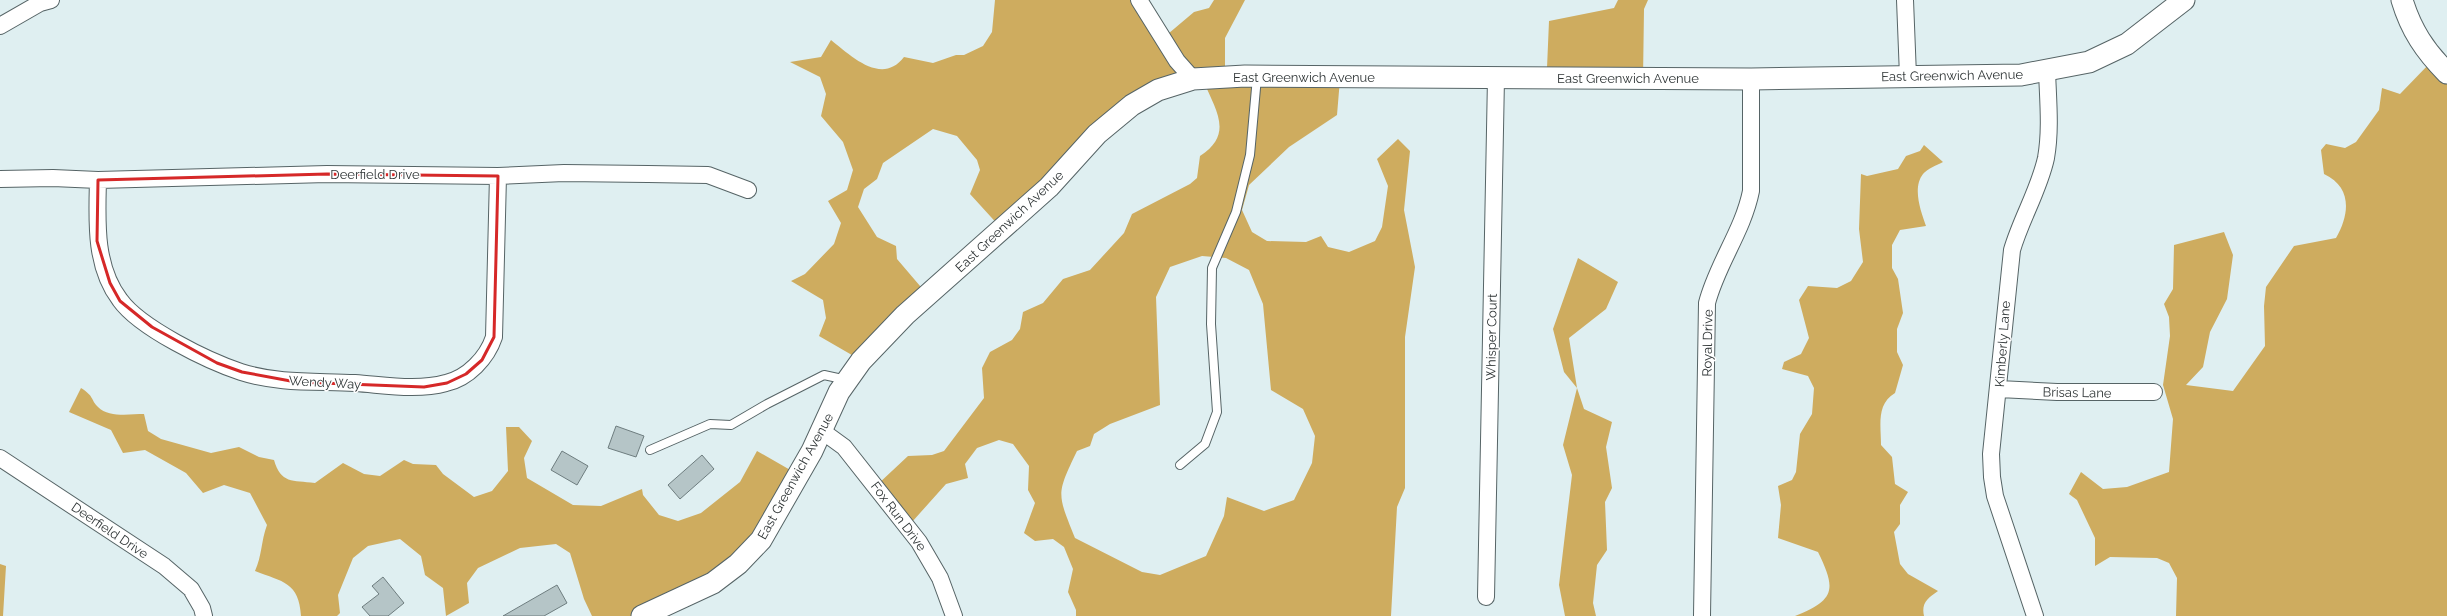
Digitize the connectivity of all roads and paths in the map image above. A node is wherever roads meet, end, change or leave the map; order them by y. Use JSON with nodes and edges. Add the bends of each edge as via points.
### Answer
{"nodes":[{"id":1,"x":51,"y":0,"type":"edge"},
{"id":2,"x":1139,"y":0,"type":"edge"},
{"id":3,"x":1906,"y":0,"type":"edge"},
{"id":4,"x":2184,"y":0,"type":"edge"},
{"id":5,"x":2402,"y":0,"type":"edge"},
{"id":6,"x":0,"y":26,"type":"edge"},
{"id":7,"x":2047,"y":71,"type":"junction"},
{"id":8,"x":2447,"y":73,"type":"edge"},
{"id":9,"x":1257,"y":76,"type":"junction"},
{"id":10,"x":1908,"y":76,"type":"junction"},
{"id":11,"x":1496,"y":78,"type":"junction"},
{"id":12,"x":1193,"y":79,"type":"junction"},
{"id":13,"x":1751,"y":79,"type":"junction"},
{"id":14,"x":498,"y":176,"type":"junction"},
{"id":15,"x":0,"y":179,"type":"edge"},
{"id":16,"x":98,"y":180,"type":"junction"},
{"id":17,"x":748,"y":190,"type":"dead end"},
{"id":18,"x":848,"y":380,"type":"junction"},
{"id":19,"x":1999,"y":389,"type":"junction"},
{"id":20,"x":2154,"y":392,"type":"dead end"},
{"id":21,"x":822,"y":431,"type":"junction"},
{"id":22,"x":650,"y":450,"type":"dead end"},
{"id":23,"x":0,"y":458,"type":"edge"},
{"id":24,"x":1180,"y":465,"type":"dead end"},
{"id":25,"x":1486,"y":597,"type":"dead end"},
{"id":26,"x":204,"y":616,"type":"edge"},
{"id":27,"x":642,"y":616,"type":"edge"},
{"id":28,"x":954,"y":616,"type":"edge"},
{"id":29,"x":1702,"y":616,"type":"edge"},
{"id":30,"x":2035,"y":616,"type":"edge"}],
"edges":[{"from":1,"to":6,"type":"street","via":[[40,3]]},
{"from":2,"to":12,"type":"street","via":[[1177,61]]},
{"from":3,"to":10,"type":"street"},
{"from":4,"to":7,"type":"street","name":"East Greenwich Avenue","via":[[2127,44],[2089,62]]},
{"from":5,"to":8,"type":"street","via":[[2408,22],[2418,41]]},
{"from":7,"to":10,"type":"street","name":"East Greenwich Avenue","via":[[2021,75]]},
{"from":7,"to":19,"type":"street","name":"Kimberly Lane","via":[[2048,140],[2040,180],[2017,231],[2012,250]]},
{"from":9,"to":11,"type":"street","name":"East Greenwich Avenue"},
{"from":9,"to":12,"type":"street","name":"East Greenwich Avenue"},
{"from":9,"to":24,"type":"lane","via":[[1250,155],[1236,212],[1212,268],[1211,324],[1218,412],[1205,444]]},
{"from":10,"to":13,"type":"street","name":"East Greenwich Avenue"},
{"from":11,"to":13,"type":"street","name":"East Greenwich Avenue"},
{"from":11,"to":25,"type":"street","name":"Whisper Court"},
{"from":12,"to":18,"type":"street","name":"East Greenwich Avenue","via":[[1158,90],[1132,106],[1097,134],[1049,187],[905,315],[861,361]]},
{"from":13,"to":29,"type":"street","name":"Royal Drive","via":[[1748,208],[1719,267],[1707,303]]},
{"from":14,"to":16,"type":"street","name":"Deerfield Drive","via":[[327,174]]},
{"from":14,"to":16,"type":"street","name":"Wendy Way","via":[[496,320],[492,343],[482,360],[466,374],[447,383],[424,387],[296,382],[242,372],[190,349],[152,327],[120,301],[110,283],[97,241]]},
{"from":14,"to":17,"type":"street","name":"Deerfield Drive","via":[[564,173],[708,176]]},
{"from":15,"to":16,"type":"street","name":"Deerfield Drive"},
{"from":18,"to":21,"type":"street","name":"East Greenwich Avenue","via":[[839,392]]},
{"from":18,"to":22,"type":"lane","via":[[824,375],[731,425],[710,424]]},
{"from":19,"to":20,"type":"street","name":"Brisas Lane"},
{"from":19,"to":30,"type":"street","name":"Kimberly Lane","via":[[1991,454],[1992,477],[2004,527]]},
{"from":21,"to":27,"type":"street","name":"East Greenwich Avenue","via":[[761,540],[738,564],[713,583]]},
{"from":21,"to":28,"type":"street","name":"Fox Run Drive","via":[[844,447],[919,542],[940,578]]},
{"from":23,"to":26,"type":"street","name":"Deerfield Drive","via":[[164,566],[191,589]]}]}
